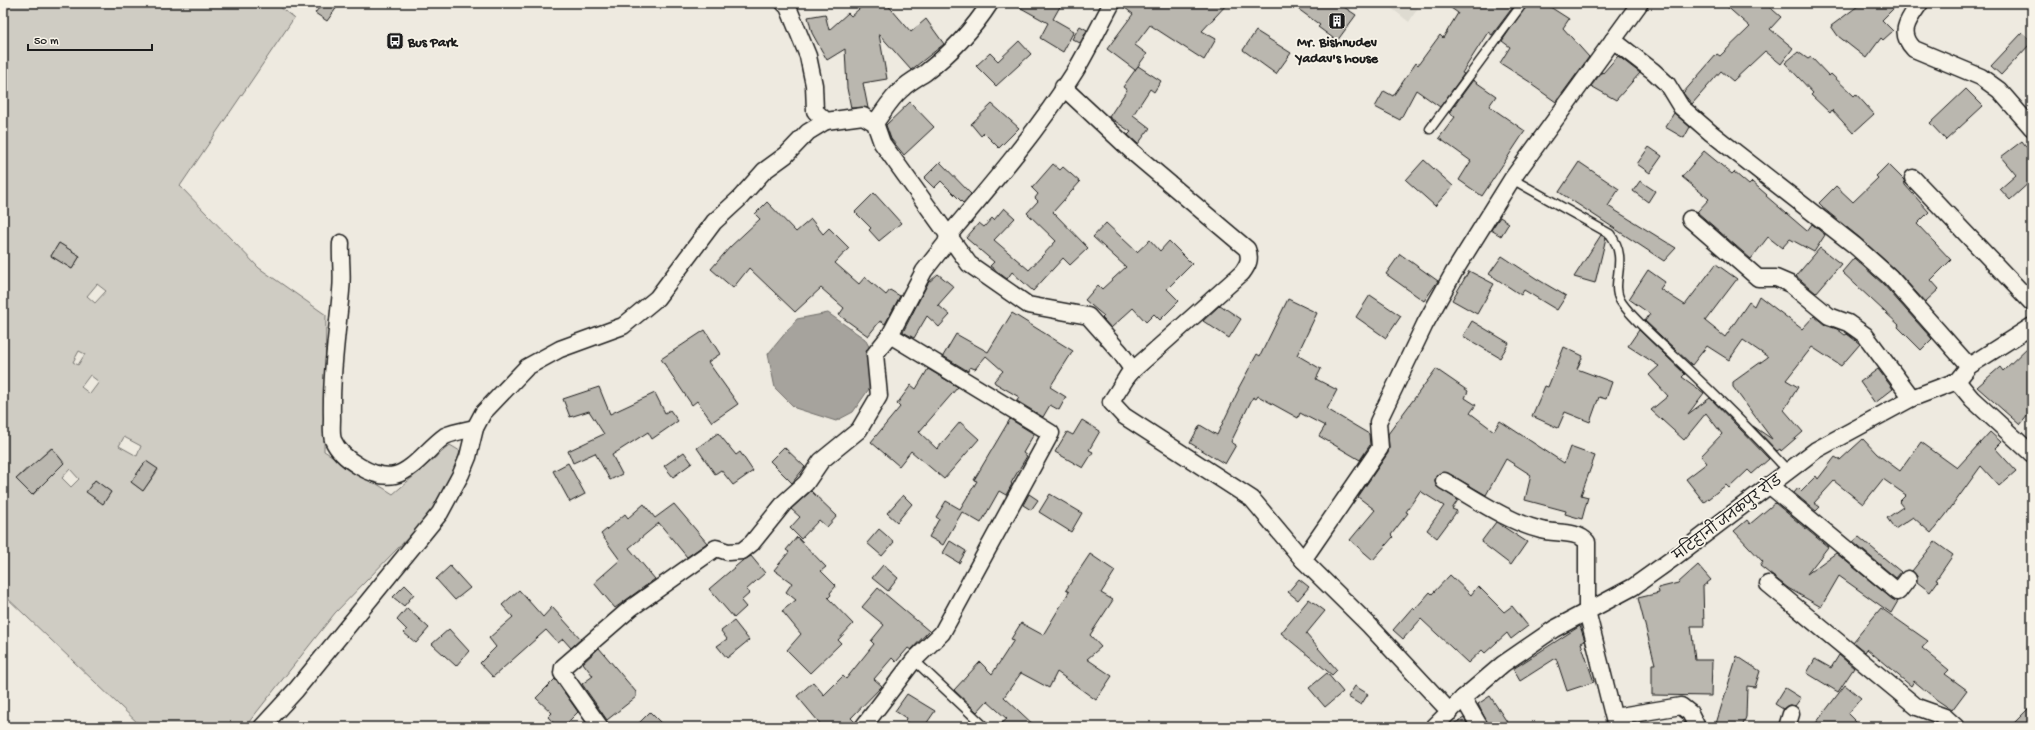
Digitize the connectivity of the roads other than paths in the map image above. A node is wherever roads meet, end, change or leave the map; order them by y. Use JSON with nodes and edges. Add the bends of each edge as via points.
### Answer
{"nodes":[{"id":1,"x":784,"y":3,"type":"edge"},
{"id":2,"x":990,"y":3,"type":"edge"},
{"id":3,"x":1112,"y":3,"type":"edge"},
{"id":4,"x":1523,"y":3,"type":"edge"},
{"id":5,"x":1640,"y":3,"type":"edge"},
{"id":6,"x":1920,"y":3,"type":"edge"},
{"id":7,"x":1613,"y":40,"type":"junction"},
{"id":8,"x":1063,"y":87,"type":"junction"},
{"id":9,"x":826,"y":121,"type":"junction"},
{"id":10,"x":875,"y":123,"type":"junction"},
{"id":11,"x":2032,"y":128,"type":"edge"},
{"id":12,"x":1430,"y":129,"type":"dead end"},
{"id":13,"x":1913,"y":178,"type":"dead end"},
{"id":14,"x":1512,"y":179,"type":"junction"},
{"id":15,"x":1690,"y":219,"type":"dead end"},
{"id":16,"x":948,"y":236,"type":"junction"},
{"id":17,"x":341,"y":243,"type":"dead end"},
{"id":18,"x":2032,"y":303,"type":"edge"},
{"id":19,"x":2032,"y":326,"type":"edge"},
{"id":20,"x":890,"y":335,"type":"junction"},
{"id":21,"x":1969,"y":366,"type":"junction"},
{"id":22,"x":1957,"y":381,"type":"junction"},
{"id":23,"x":1912,"y":398,"type":"junction"},
{"id":24,"x":1111,"y":402,"type":"junction"},
{"id":25,"x":474,"y":428,"type":"junction"},
{"id":26,"x":2032,"y":454,"type":"edge"},
{"id":27,"x":1788,"y":471,"type":"junction"},
{"id":28,"x":1444,"y":481,"type":"dead end"},
{"id":29,"x":1769,"y":485,"type":"junction"},
{"id":30,"x":1302,"y":560,"type":"junction"},
{"id":31,"x":1908,"y":579,"type":"dead end"},
{"id":32,"x":1768,"y":584,"type":"dead end"},
{"id":33,"x":1587,"y":611,"type":"junction"},
{"id":34,"x":914,"y":660,"type":"junction"},
{"id":35,"x":1463,"y":698,"type":"junction"},
{"id":36,"x":1450,"y":712,"type":"junction"},
{"id":37,"x":1615,"y":722,"type":"edge"},
{"id":38,"x":1696,"y":725,"type":"dead end"},
{"id":39,"x":262,"y":727,"type":"edge"},
{"id":40,"x":600,"y":727,"type":"edge"},
{"id":41,"x":863,"y":727,"type":"edge"},
{"id":42,"x":985,"y":727,"type":"edge"},
{"id":43,"x":1434,"y":727,"type":"edge"},
{"id":44,"x":1480,"y":727,"type":"edge"},
{"id":45,"x":1956,"y":727,"type":"edge"}],
"edges":[{"from":1,"to":9,"type":"street","via":[[808,56],[814,85],[815,111]]},
{"from":2,"to":10,"type":"street","via":[[954,49],[924,74],[903,87]]},
{"from":3,"to":8,"type":"street","via":[[1076,70]]},
{"from":4,"to":12,"type":"lane"},
{"from":5,"to":7,"type":"street"},
{"from":6,"to":11,"type":"street","via":[[1907,24],[1905,37],[1908,43],[1914,49],[1981,77],[1999,90]]},
{"from":7,"to":14,"type":"street"},
{"from":7,"to":21,"type":"street","via":[[1654,71],[1667,84],[1680,107],[1875,263],[1918,307]]},
{"from":8,"to":16,"type":"street","via":[[1037,126]]},
{"from":8,"to":24,"type":"street","via":[[1137,156],[1247,249],[1250,256],[1242,274],[1132,371]]},
{"from":9,"to":10,"type":"street","via":[[863,116]]},
{"from":9,"to":25,"type":"street","via":[[808,132],[764,171],[714,222],[657,298],[622,326],[560,349],[527,367],[483,413]]},
{"from":10,"to":16,"type":"street","via":[[882,143]]},
{"from":13,"to":18,"type":"street"},
{"from":14,"to":27,"type":"lane","via":[[1610,234],[1617,243],[1617,291],[1621,301],[1743,422]]},
{"from":14,"to":30,"type":"street","via":[[1425,324],[1378,422],[1380,448]]},
{"from":15,"to":23,"type":"street","via":[[1758,278],[1776,278],[1790,284],[1829,316],[1856,327],[1865,335]]},
{"from":16,"to":20,"type":"street","via":[[946,243],[924,272]]},
{"from":16,"to":24,"type":"street","via":[[969,264],[1028,305],[1088,316],[1132,369]]},
{"from":17,"to":25,"type":"street","via":[[340,256],[343,266],[332,373],[333,439],[344,454],[364,470],[384,476],[396,475],[412,467],[428,449],[447,435]]},
{"from":19,"to":21,"type":"street"},
{"from":20,"to":34,"type":"street","via":[[1051,433],[942,633]]},
{"from":20,"to":40,"type":"street","via":[[875,354],[879,396],[859,430],[821,461],[806,483],[786,502],[752,543],[742,551],[728,552],[716,548],[631,608],[563,667],[562,673]]},
{"from":21,"to":22,"type":"street"},
{"from":22,"to":23,"type":"street","name":"मटिहानी जनकपुर रोड"},
{"from":22,"to":26,"type":"street","via":[[1972,399]]},
{"from":23,"to":27,"type":"street","name":"मटिहानी जनकपुर रोड","via":[[1816,450]]},
{"from":24,"to":30,"type":"street","via":[[1124,416],[1252,499]]},
{"from":25,"to":39,"type":"street","via":[[468,457],[455,488],[440,513],[296,690]]},
{"from":27,"to":29,"type":"street","name":"मटिहानी जनकपुर रोड"},
{"from":28,"to":33,"type":"street","via":[[1519,522],[1541,530],[1584,538],[1588,542]]},
{"from":29,"to":31,"type":"street","via":[[1898,592]]},
{"from":29,"to":33,"type":"street","name":"मटिहानी जनकपुर रोड","via":[[1633,587]]},
{"from":30,"to":36,"type":"street","via":[[1369,625]]},
{"from":32,"to":45,"type":"street","via":[[1917,707],[1945,717]]},
{"from":33,"to":35,"type":"street","name":"मटिहानी जनकपुर रोड","via":[[1554,629],[1504,664]]},
{"from":33,"to":37,"type":"street"},
{"from":34,"to":41,"type":"street"},
{"from":34,"to":42,"type":"lane"},
{"from":35,"to":36,"type":"street","name":"मटिहानी जनकपुर रोड"},
{"from":35,"to":44,"type":"street"},
{"from":36,"to":43,"type":"street","name":"मटिहानी जनकपुर रोड"},
{"from":37,"to":38,"type":"street","via":[[1681,706],[1690,713]]}]}
